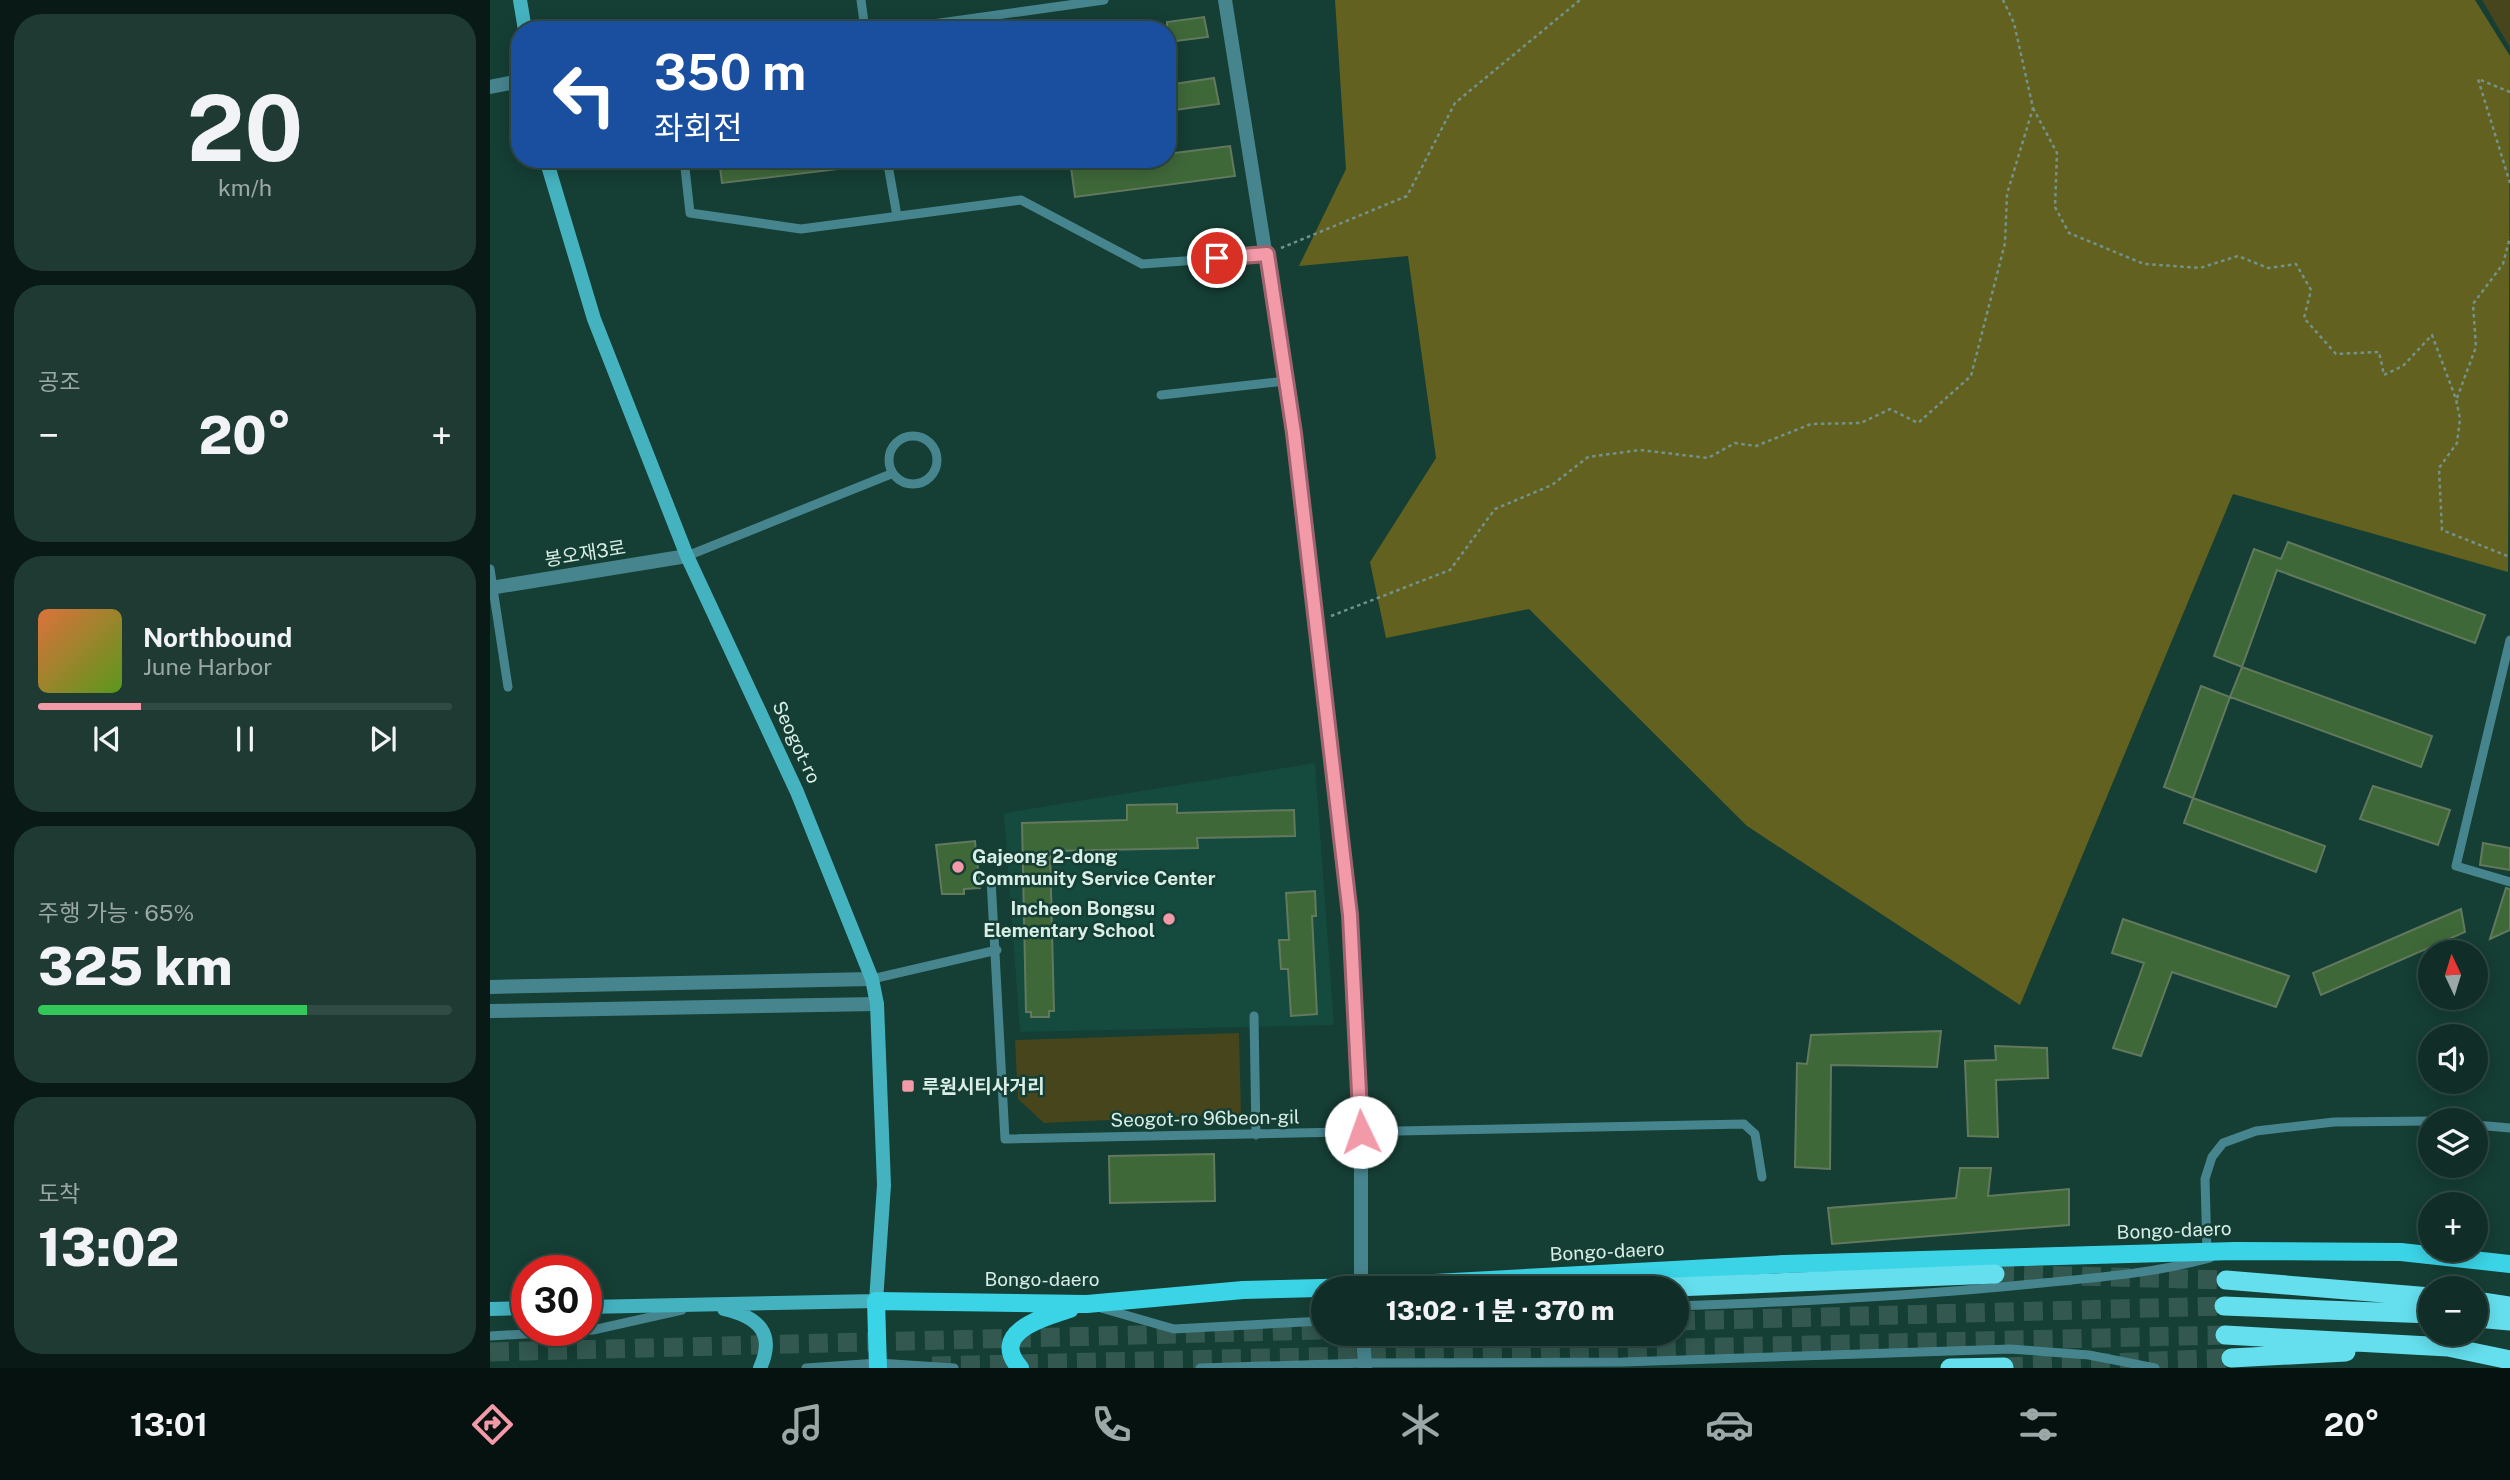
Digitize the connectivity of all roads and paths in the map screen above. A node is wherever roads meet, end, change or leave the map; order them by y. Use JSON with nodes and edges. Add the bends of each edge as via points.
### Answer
{"nodes":[{"id":1,"x":520,"y":0,"type":"edge"},
{"id":2,"x":861,"y":0,"type":"edge"},
{"id":3,"x":1104,"y":0,"type":"edge"},
{"id":4,"x":1226,"y":0,"type":"edge"},
{"id":5,"x":1580,"y":0,"type":"edge"},
{"id":6,"x":2003,"y":0,"type":"edge"},
{"id":7,"x":524,"y":21,"type":"edge"},
{"id":8,"x":864,"y":21,"type":"edge"},
{"id":9,"x":954,"y":21,"type":"edge"},
{"id":10,"x":511,"y":82,"type":"edge"},
{"id":11,"x":490,"y":88,"type":"edge"},
{"id":12,"x":2510,"y":92,"type":"edge"},
{"id":13,"x":2033,"y":108,"type":"junction"},
{"id":14,"x":549,"y":168,"type":"edge"},
{"id":15,"x":685,"y":168,"type":"edge"},
{"id":16,"x":889,"y":168,"type":"edge"},
{"id":17,"x":2510,"y":183,"type":"edge"},
{"id":18,"x":897,"y":216,"type":"junction"},
{"id":19,"x":2510,"y":237,"type":"edge"},
{"id":20,"x":1267,"y":254,"type":"junction"},
{"id":21,"x":1286,"y":381,"type":"junction"},
{"id":22,"x":1161,"y":395,"type":"dead end"},
{"id":23,"x":2456,"y":399,"type":"junction"},
{"id":24,"x":891,"y":474,"type":"junction"},
{"id":25,"x":687,"y":556,"type":"junction"},
{"id":26,"x":2510,"y":557,"type":"edge"},
{"id":27,"x":490,"y":569,"type":"edge"},
{"id":28,"x":491,"y":588,"type":"edge"},
{"id":29,"x":1317,"y":621,"type":"junction"},
{"id":30,"x":2510,"y":640,"type":"edge"},
{"id":31,"x":508,"y":687,"type":"dead end"},
{"id":32,"x":991,"y":879,"type":"dead end"},
{"id":33,"x":2510,"y":882,"type":"edge"},
{"id":34,"x":997,"y":950,"type":"junction"},
{"id":35,"x":872,"y":979,"type":"junction"},
{"id":36,"x":490,"y":987,"type":"edge"},
{"id":37,"x":877,"y":1004,"type":"junction"},
{"id":38,"x":490,"y":1011,"type":"edge"},
{"id":39,"x":1254,"y":1016,"type":"dead end"},
{"id":40,"x":2418,"y":1121,"type":"edge"},
{"id":41,"x":2488,"y":1126,"type":"edge"},
{"id":42,"x":2510,"y":1128,"type":"edge"},
{"id":43,"x":1361,"y":1132,"type":"junction"},
{"id":44,"x":1256,"y":1135,"type":"junction"},
{"id":45,"x":1762,"y":1177,"type":"dead end"},
{"id":46,"x":2235,"y":1251,"type":"junction"},
{"id":47,"x":2207,"y":1252,"type":"junction"},
{"id":48,"x":2510,"y":1264,"type":"edge"},
{"id":49,"x":1995,"y":1274,"type":"tunnel mouth"},
{"id":50,"x":1361,"y":1276,"type":"edge"},
{"id":51,"x":1565,"y":1276,"type":"edge"},
{"id":52,"x":2226,"y":1280,"type":"tunnel mouth"},
{"id":53,"x":1689,"y":1286,"type":"edge"},
{"id":54,"x":1311,"y":1288,"type":"edge"},
{"id":55,"x":2418,"y":1296,"type":"edge"},
{"id":56,"x":876,"y":1301,"type":"junction"},
{"id":57,"x":2488,"y":1303,"type":"edge"},
{"id":58,"x":706,"y":1304,"type":"junction"},
{"id":59,"x":1087,"y":1304,"type":"junction"},
{"id":60,"x":1689,"y":1306,"type":"edge"},
{"id":61,"x":2224,"y":1306,"type":"tunnel mouth"},
{"id":62,"x":2510,"y":1306,"type":"edge"},
{"id":63,"x":602,"y":1307,"type":"edge"},
{"id":64,"x":511,"y":1308,"type":"edge"},
{"id":65,"x":490,"y":1309,"type":"edge"},
{"id":66,"x":2418,"y":1313,"type":"edge"},
{"id":67,"x":2488,"y":1319,"type":"edge"},
{"id":68,"x":2510,"y":1321,"type":"edge"},
{"id":69,"x":1311,"y":1322,"type":"edge"},
{"id":70,"x":2225,"y":1335,"type":"tunnel mouth"},
{"id":71,"x":490,"y":1336,"type":"edge"},
{"id":72,"x":1364,"y":1346,"type":"edge"},
{"id":73,"x":2448,"y":1347,"type":"junction"},
{"id":74,"x":2231,"y":1359,"type":"tunnel mouth"},
{"id":75,"x":2510,"y":1360,"type":"edge"},
{"id":76,"x":1365,"y":1365,"type":"edge"},
{"id":77,"x":878,"y":1366,"type":"edge"},
{"id":78,"x":2004,"y":1367,"type":"edge"},
{"id":79,"x":760,"y":1368,"type":"edge"},
{"id":80,"x":806,"y":1368,"type":"edge"},
{"id":81,"x":954,"y":1368,"type":"edge"},
{"id":82,"x":1020,"y":1368,"type":"edge"},
{"id":83,"x":1200,"y":1368,"type":"edge"},
{"id":84,"x":1950,"y":1368,"type":"edge"},
{"id":85,"x":2155,"y":1368,"type":"edge"}],
"edges":[{"from":1,"to":7,"type":"main road"},
{"from":2,"to":8,"type":"lane"},
{"from":3,"to":9,"type":"lane"},
{"from":4,"to":20,"type":"street"},
{"from":5,"to":20,"type":"path","via":[[1455,103],[1407,196]]},
{"from":6,"to":13,"type":"path","via":[[2014,23]]},
{"from":10,"to":11,"type":"street"},
{"from":12,"to":17,"type":"path","via":[[2478,79]]},
{"from":13,"to":23,"type":"path","via":[[2057,153],[2055,207],[2069,233],[2144,264],[2200,268],[2238,256],[2268,268],[2296,264],[2311,290],[2304,318],[2336,354],[2379,352],[2384,375],[2403,366],[2432,335]]},
{"from":13,"to":29,"type":"path","via":[[2007,194],[2005,243],[1971,376],[1918,423],[1890,409],[1861,424],[1811,424],[1756,446],[1735,443],[1709,458],[1640,450],[1588,457],[1552,485],[1495,509],[1450,570]]},
{"from":14,"to":25,"type":"main road","name":"Seogot-ro","via":[[594,318]]},
{"from":15,"to":18,"type":"lane","via":[[690,213],[802,229]]},
{"from":16,"to":18,"type":"lane"},
{"from":18,"to":20,"type":"lane","via":[[1021,200],[1142,264]]},
{"from":19,"to":23,"type":"path","via":[[2503,264],[2473,303],[2476,347]]},
{"from":20,"to":21,"type":"street"},
{"from":21,"to":22,"type":"lane"},
{"from":21,"to":29,"type":"street"},
{"from":23,"to":26,"type":"path","via":[[2458,443],[2439,468],[2442,530]]},
{"from":24,"to":24,"type":"lane","via":[[901,482],[918,483],[932,477],[938,452],[927,439],[910,436],[887,459]]},
{"from":24,"to":25,"type":"lane"},
{"from":25,"to":28,"type":"street","name":"봉오재3로"},
{"from":25,"to":35,"type":"main road","name":"Seogot-ro","via":[[797,792]]},
{"from":27,"to":28,"type":"lane"},
{"from":28,"to":31,"type":"lane"},
{"from":29,"to":43,"type":"street","via":[[1350,915]]},
{"from":30,"to":33,"type":"lane","via":[[2456,866]]},
{"from":32,"to":34,"type":"lane","name":"Seogot-ro 96beon-gil"},
{"from":34,"to":35,"type":"lane"},
{"from":34,"to":44,"type":"lane","name":"Seogot-ro 96beon-gil","via":[[1005,1139]]},
{"from":35,"to":36,"type":"street"},
{"from":35,"to":37,"type":"main road","name":"Seogot-ro"},
{"from":37,"to":38,"type":"street"},
{"from":37,"to":56,"type":"main road","name":"Seogot-ro","via":[[884,1185]]},
{"from":39,"to":44,"type":"lane"},
{"from":40,"to":47,"type":"lane","via":[[2334,1122],[2256,1131],[2223,1143],[2212,1157],[2205,1179]]},
{"from":41,"to":42,"type":"lane"},
{"from":43,"to":44,"type":"lane","name":"Seogot-ro 96beon-gil"},
{"from":43,"to":45,"type":"lane","name":"Seogot-ro 96beon-gil","via":[[1744,1124],[1755,1134]]},
{"from":43,"to":50,"type":"street"},
{"from":46,"to":47,"type":"main road","name":"Bongo-daero"},
{"from":46,"to":48,"type":"main road","name":"Bongo-daero","via":[[2401,1252]]},
{"from":46,"to":60,"type":"lane","via":[[2162,1271],[1997,1288]]},
{"from":47,"to":51,"type":"main road","name":"Bongo-daero","via":[[1784,1264]]},
{"from":49,"to":53,"type":"highway"},
{"from":52,"to":55,"type":"highway"},
{"from":54,"to":59,"type":"main road","name":"Bongo-daero"},
{"from":56,"to":58,"type":"main road","name":"Bongo-daero"},
{"from":56,"to":59,"type":"main road","name":"Bongo-daero"},
{"from":56,"to":77,"type":"main road","name":"Seogot-ro"},
{"from":57,"to":62,"type":"highway"},
{"from":58,"to":63,"type":"main road","name":"Bongo-daero"},
{"from":58,"to":71,"type":"lane","name":"Bongo-daero","via":[[593,1330]]},
{"from":58,"to":79,"type":"main road","via":[[741,1313],[758,1324],[766,1353]]},
{"from":59,"to":69,"type":"lane","via":[[1174,1329]]},
{"from":59,"to":82,"type":"main road","via":[[1035,1320],[1018,1331],[1010,1347]]},
{"from":61,"to":66,"type":"highway"},
{"from":64,"to":65,"type":"main road"},
{"from":67,"to":68,"type":"highway"},
{"from":70,"to":73,"type":"highway"},
{"from":72,"to":76,"type":"street"},
{"from":73,"to":74,"type":"highway"},
{"from":73,"to":75,"type":"highway"},
{"from":76,"to":83,"type":"lane"},
{"from":76,"to":85,"type":"lane","via":[[2010,1349],[2089,1355]]},
{"from":77,"to":80,"type":"lane"},
{"from":77,"to":81,"type":"lane"},
{"from":78,"to":84,"type":"highway"}]}
